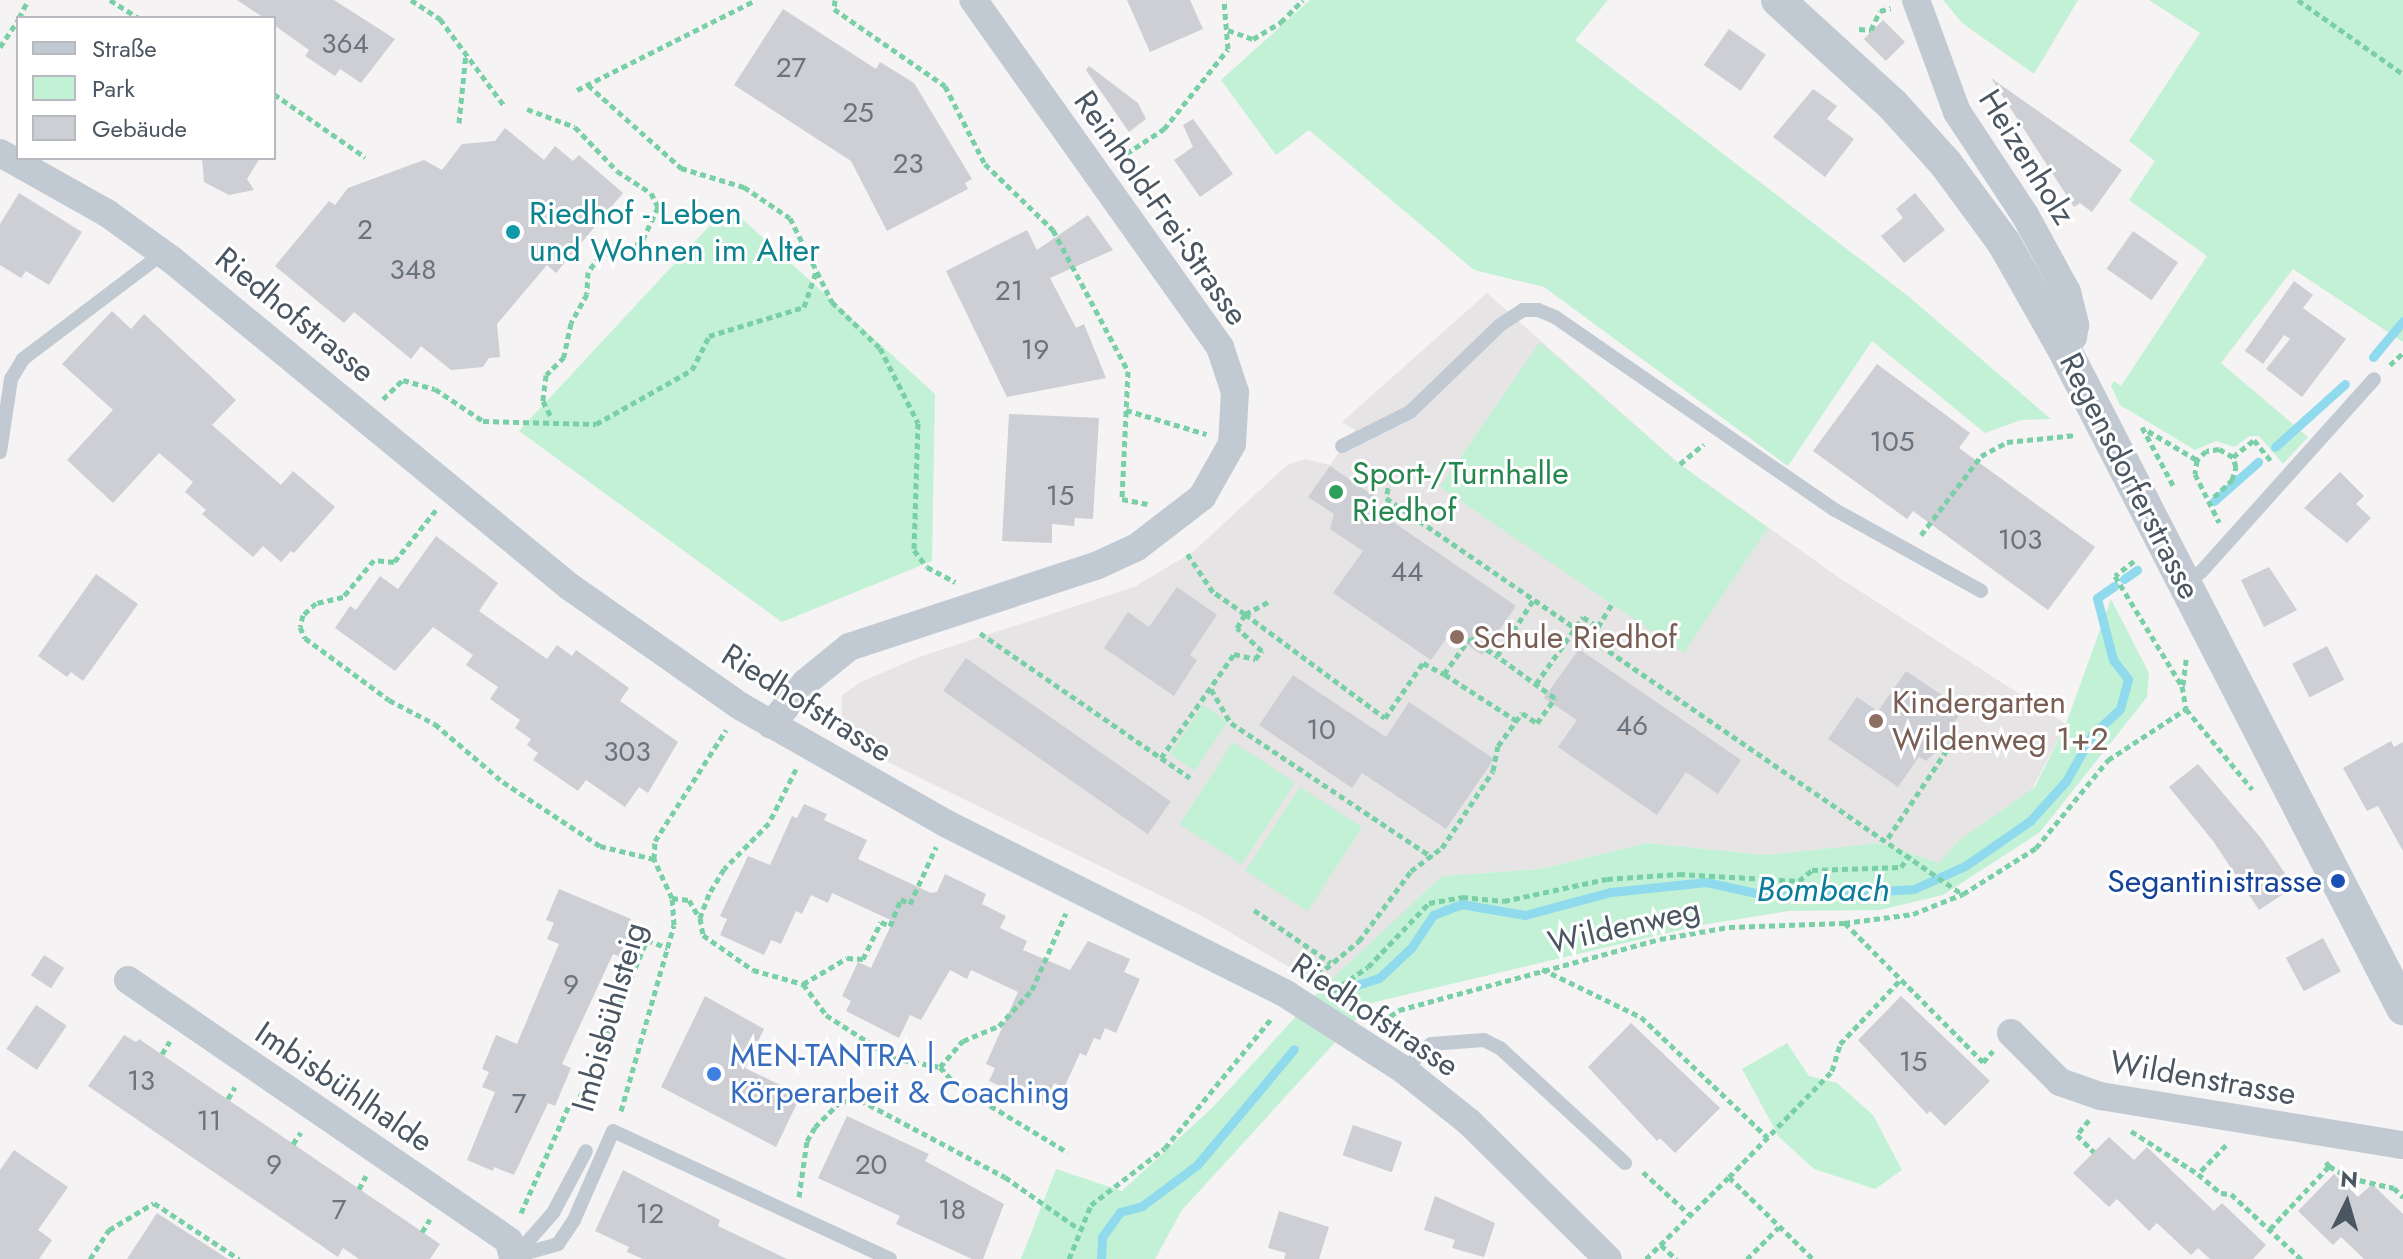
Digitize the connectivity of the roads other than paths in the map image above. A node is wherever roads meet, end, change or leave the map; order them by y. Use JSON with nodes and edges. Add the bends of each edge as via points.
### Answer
{"nodes":[{"id":1,"x":973,"y":0,"type":"edge"},
{"id":2,"x":1778,"y":0,"type":"edge"},
{"id":3,"x":1910,"y":4,"type":"edge"},
{"id":4,"x":0,"y":153,"type":"edge"},
{"id":5,"x":163,"y":253,"type":"junction"},
{"id":6,"x":2062,"y":345,"type":"junction"},
{"id":7,"x":2374,"y":379,"type":"dead end"},
{"id":8,"x":1342,"y":446,"type":"dead end"},
{"id":9,"x":0,"y":452,"type":"edge"},
{"id":10,"x":2184,"y":583,"type":"junction"},
{"id":11,"x":1981,"y":591,"type":"dead end"},
{"id":12,"x":771,"y":725,"type":"junction"},
{"id":13,"x":128,"y":980,"type":"dead end"},
{"id":14,"x":2403,"y":1008,"type":"edge"},
{"id":15,"x":2011,"y":1033,"type":"road end"},
{"id":16,"x":1404,"y":1070,"type":"junction"},
{"id":17,"x":2403,"y":1145,"type":"edge"},
{"id":18,"x":586,"y":1151,"type":"dead end"},
{"id":19,"x":1625,"y":1163,"type":"road end"},
{"id":20,"x":520,"y":1254,"type":"edge"},
{"id":21,"x":890,"y":1259,"type":"edge"},
{"id":22,"x":1608,"y":1259,"type":"edge"}],
"edges":[{"from":1,"to":12,"type":"street","name":"Reinhold-Frei-Strasse","via":[[1220,347],[1235,392],[1232,444],[1202,497],[1137,547],[1098,565],[849,647],[806,682]]},
{"from":2,"to":6,"type":"street","name":"Regensdorferstrasse","via":[[1892,104],[1946,164],[2004,243]]},
{"from":3,"to":6,"type":"street","name":"Heizenholz","via":[[1957,112],[2031,225],[2067,292],[2075,325],[2073,337]]},
{"from":4,"to":5,"type":"street","name":"Riedhofstrasse","via":[[107,213]]},
{"from":5,"to":9,"type":"lane","via":[[23,359],[11,379]]},
{"from":5,"to":12,"type":"street","name":"Riedhofstrasse","via":[[570,587]]},
{"from":6,"to":10,"type":"street","name":"Regensdorferstrasse"},
{"from":7,"to":10,"type":"lane"},
{"from":8,"to":11,"type":"lane","via":[[1410,412],[1500,325],[1523,310],[1555,317],[1835,510]]},
{"from":10,"to":14,"type":"street","name":"Regensdorferstrasse"},
{"from":12,"to":16,"type":"street","name":"Riedhofstrasse","via":[[947,824],[1286,994]]},
{"from":13,"to":20,"type":"street","name":"Imbisbühlhalde"},
{"from":15,"to":17,"type":"street","name":"Wildenstrasse","via":[[2060,1082],[2100,1096]]},
{"from":16,"to":19,"type":"lane","via":[[1431,1044],[1484,1040],[1500,1048]]},
{"from":16,"to":22,"type":"street","name":"Riedhofstrasse","via":[[1469,1122]]},
{"from":18,"to":20,"type":"lane","via":[[553,1213]]},
{"from":20,"to":21,"type":"lane","name":"Imbisbühlsteig","via":[[558,1244],[613,1131]]}]}
